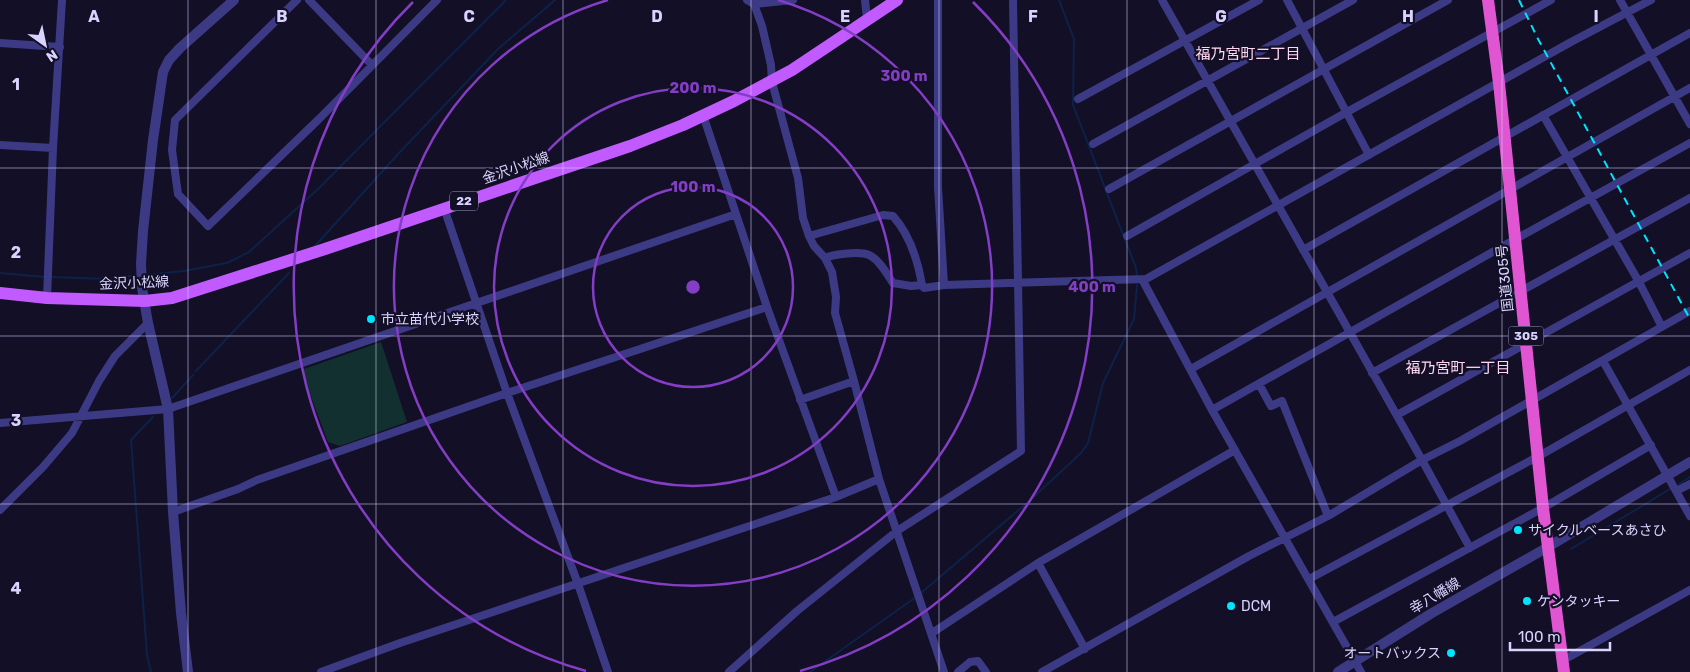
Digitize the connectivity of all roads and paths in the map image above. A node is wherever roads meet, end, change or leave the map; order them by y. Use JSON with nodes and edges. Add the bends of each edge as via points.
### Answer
{"nodes":[{"id":1,"x":62,"y":0,"type":"edge"},
{"id":2,"x":234,"y":0,"type":"edge"},
{"id":3,"x":297,"y":0,"type":"edge"},
{"id":4,"x":309,"y":0,"type":"edge"},
{"id":5,"x":437,"y":0,"type":"edge"},
{"id":6,"x":793,"y":0,"type":"edge"},
{"id":7,"x":865,"y":0,"type":"edge"},
{"id":8,"x":897,"y":0,"type":"edge"},
{"id":9,"x":938,"y":0,"type":"edge"},
{"id":10,"x":1013,"y":0,"type":"edge"},
{"id":11,"x":1162,"y":0,"type":"edge"},
{"id":12,"x":1259,"y":0,"type":"edge"},
{"id":13,"x":1287,"y":0,"type":"edge"},
{"id":14,"x":1353,"y":0,"type":"edge"},
{"id":15,"x":1448,"y":0,"type":"edge"},
{"id":16,"x":1488,"y":0,"type":"edge"},
{"id":17,"x":1551,"y":0,"type":"edge"},
{"id":18,"x":1620,"y":0,"type":"edge"},
{"id":19,"x":1651,"y":0,"type":"edge"},
{"id":20,"x":751,"y":2,"type":"edge"},
{"id":21,"x":1628,"y":13,"type":"junction"},
{"id":22,"x":867,"y":19,"type":"junction"},
{"id":23,"x":1302,"y":28,"type":"junction"},
{"id":24,"x":1492,"y":32,"type":"junction"},
{"id":25,"x":1690,"y":33,"type":"edge"},
{"id":26,"x":1185,"y":41,"type":"junction"},
{"id":27,"x":0,"y":43,"type":"edge"},
{"id":28,"x":60,"y":47,"type":"junction"},
{"id":29,"x":1652,"y":54,"type":"junction"},
{"id":30,"x":372,"y":65,"type":"junction"},
{"id":31,"x":1324,"y":70,"type":"junction"},
{"id":32,"x":1208,"y":81,"type":"junction"},
{"id":33,"x":772,"y":82,"type":"junction"},
{"id":34,"x":1499,"y":83,"type":"junction"},
{"id":35,"x":1690,"y":88,"type":"edge"},
{"id":36,"x":1675,"y":96,"type":"junction"},
{"id":37,"x":1078,"y":99,"type":"dead end"},
{"id":38,"x":1347,"y":112,"type":"junction"},
{"id":39,"x":703,"y":115,"type":"junction"},
{"id":40,"x":1543,"y":115,"type":"junction"},
{"id":41,"x":1231,"y":122,"type":"junction"},
{"id":42,"x":1690,"y":124,"type":"edge"},
{"id":43,"x":1504,"y":137,"type":"junction"},
{"id":44,"x":1690,"y":143,"type":"edge"},
{"id":45,"x":1093,"y":144,"type":"dead end"},
{"id":46,"x":0,"y":145,"type":"edge"},
{"id":47,"x":53,"y":148,"type":"junction"},
{"id":48,"x":1369,"y":155,"type":"junction"},
{"id":49,"x":1567,"y":157,"type":"junction"},
{"id":50,"x":1254,"y":164,"type":"junction"},
{"id":51,"x":1109,"y":189,"type":"dead end"},
{"id":52,"x":1510,"y":189,"type":"junction"},
{"id":53,"x":1592,"y":198,"type":"junction"},
{"id":54,"x":1690,"y":198,"type":"edge"},
{"id":55,"x":1277,"y":206,"type":"junction"},
{"id":56,"x":444,"y":208,"type":"junction"},
{"id":57,"x":736,"y":214,"type":"junction"},
{"id":58,"x":809,"y":236,"type":"junction"},
{"id":59,"x":1127,"y":236,"type":"dead end"},
{"id":60,"x":1516,"y":240,"type":"junction"},
{"id":61,"x":1614,"y":240,"type":"junction"},
{"id":62,"x":1303,"y":250,"type":"junction"},
{"id":63,"x":1690,"y":253,"type":"edge"},
{"id":64,"x":825,"y":258,"type":"junction"},
{"id":65,"x":1142,"y":281,"type":"junction"},
{"id":66,"x":1017,"y":282,"type":"junction"},
{"id":67,"x":1639,"y":282,"type":"junction"},
{"id":68,"x":922,"y":285,"type":"junction"},
{"id":69,"x":944,"y":285,"type":"junction"},
{"id":70,"x":1521,"y":292,"type":"junction"},
{"id":71,"x":0,"y":293,"type":"edge"},
{"id":72,"x":48,"y":293,"type":"junction"},
{"id":73,"x":1327,"y":293,"type":"junction"},
{"id":74,"x":143,"y":294,"type":"junction"},
{"id":75,"x":476,"y":303,"type":"junction"},
{"id":76,"x":768,"y":307,"type":"junction"},
{"id":77,"x":1690,"y":311,"type":"edge"},
{"id":78,"x":148,"y":323,"type":"junction"},
{"id":79,"x":1662,"y":327,"type":"junction"},
{"id":80,"x":1350,"y":333,"type":"junction"},
{"id":81,"x":1527,"y":344,"type":"junction"},
{"id":82,"x":1603,"y":360,"type":"junction"},
{"id":83,"x":1191,"y":369,"type":"junction"},
{"id":84,"x":1690,"y":370,"type":"edge"},
{"id":85,"x":1372,"y":372,"type":"junction"},
{"id":86,"x":854,"y":381,"type":"junction"},
{"id":87,"x":1259,"y":384,"type":"junction"},
{"id":88,"x":507,"y":393,"type":"junction"},
{"id":89,"x":1533,"y":399,"type":"junction"},
{"id":90,"x":800,"y":400,"type":"junction"},
{"id":91,"x":1628,"y":404,"type":"junction"},
{"id":92,"x":168,"y":409,"type":"junction"},
{"id":93,"x":1212,"y":410,"type":"junction"},
{"id":94,"x":1397,"y":415,"type":"junction"},
{"id":95,"x":80,"y":417,"type":"junction"},
{"id":96,"x":0,"y":423,"type":"edge"},
{"id":97,"x":1650,"y":445,"type":"junction"},
{"id":98,"x":1235,"y":450,"type":"junction"},
{"id":99,"x":1539,"y":456,"type":"junction"},
{"id":100,"x":1422,"y":460,"type":"junction"},
{"id":101,"x":1690,"y":462,"type":"edge"},
{"id":102,"x":1667,"y":475,"type":"junction"},
{"id":103,"x":879,"y":480,"type":"junction"},
{"id":104,"x":1690,"y":484,"type":"edge"},
{"id":105,"x":1676,"y":491,"type":"junction"},
{"id":106,"x":836,"y":497,"type":"junction"},
{"id":107,"x":1447,"y":505,"type":"junction"},
{"id":108,"x":1543,"y":508,"type":"junction"},
{"id":109,"x":0,"y":510,"type":"edge"},
{"id":110,"x":173,"y":512,"type":"junction"},
{"id":111,"x":1328,"y":516,"type":"junction"},
{"id":112,"x":1690,"y":516,"type":"edge"},
{"id":113,"x":897,"y":531,"type":"junction"},
{"id":114,"x":1285,"y":538,"type":"junction"},
{"id":115,"x":1548,"y":547,"type":"junction"},
{"id":116,"x":1470,"y":548,"type":"junction"},
{"id":117,"x":1038,"y":562,"type":"junction"},
{"id":118,"x":1309,"y":579,"type":"junction"},
{"id":119,"x":578,"y":584,"type":"junction"},
{"id":120,"x":1690,"y":590,"type":"edge"},
{"id":121,"x":1332,"y":622,"type":"junction"},
{"id":122,"x":932,"y":633,"type":"junction"},
{"id":123,"x":1085,"y":649,"type":"junction"},
{"id":124,"x":1562,"y":658,"type":"junction"},
{"id":125,"x":1354,"y":662,"type":"junction"},
{"id":126,"x":188,"y":672,"type":"edge"},
{"id":127,"x":321,"y":672,"type":"edge"},
{"id":128,"x":608,"y":672,"type":"edge"},
{"id":129,"x":729,"y":672,"type":"edge"},
{"id":130,"x":944,"y":672,"type":"edge"},
{"id":131,"x":958,"y":672,"type":"edge"},
{"id":132,"x":986,"y":672,"type":"edge"},
{"id":133,"x":1042,"y":672,"type":"edge"},
{"id":134,"x":1338,"y":672,"type":"edge"},
{"id":135,"x":1360,"y":672,"type":"edge"},
{"id":136,"x":1564,"y":672,"type":"edge"}],
"edges":[{"from":1,"to":28,"type":"street"},
{"from":2,"to":74,"type":"street","via":[[180,48],[163,72],[148,186],[141,264]]},
{"from":3,"to":30,"type":"street","via":[[175,120],[172,150],[178,194],[208,226]]},
{"from":4,"to":30,"type":"street"},
{"from":5,"to":30,"type":"street"},
{"from":6,"to":20,"type":"street"},
{"from":7,"to":22,"type":"street"},
{"from":8,"to":22,"type":"main road","name":"金沢小松線","number":"22"},
{"from":9,"to":69,"type":"street","via":[[938,187]]},
{"from":10,"to":66,"type":"street"},
{"from":11,"to":26,"type":"street"},
{"from":12,"to":26,"type":"street"},
{"from":13,"to":23,"type":"street"},
{"from":14,"to":23,"type":"street"},
{"from":15,"to":31,"type":"street"},
{"from":16,"to":24,"type":"highway","name":"国道305号","number":"305"},
{"from":17,"to":24,"type":"street"},
{"from":18,"to":21,"type":"street"},
{"from":19,"to":21,"type":"street"},
{"from":20,"to":33,"type":"street","via":[[762,26]]},
{"from":21,"to":29,"type":"street"},
{"from":21,"to":34,"type":"street"},
{"from":22,"to":33,"type":"main road","name":"金沢小松線","number":"22"},
{"from":23,"to":31,"type":"street"},
{"from":23,"to":32,"type":"street"},
{"from":24,"to":34,"type":"highway","name":"国道305号","number":"305"},
{"from":24,"to":38,"type":"street"},
{"from":25,"to":29,"type":"street"},
{"from":26,"to":32,"type":"street"},
{"from":26,"to":37,"type":"street"},
{"from":27,"to":28,"type":"street"},
{"from":28,"to":47,"type":"street"},
{"from":29,"to":36,"type":"street"},
{"from":29,"to":40,"type":"street"},
{"from":31,"to":38,"type":"street"},
{"from":31,"to":41,"type":"street"},
{"from":32,"to":41,"type":"street"},
{"from":32,"to":45,"type":"street"},
{"from":33,"to":39,"type":"main road","name":"金沢小松線","number":"22"},
{"from":33,"to":58,"type":"street","via":[[798,178],[803,218]]},
{"from":34,"to":43,"type":"highway","name":"国道305号","number":"305"},
{"from":34,"to":48,"type":"street"},
{"from":35,"to":36,"type":"street"},
{"from":36,"to":42,"type":"street"},
{"from":36,"to":49,"type":"street"},
{"from":38,"to":48,"type":"street"},
{"from":38,"to":50,"type":"street"},
{"from":39,"to":56,"type":"main road","name":"金沢小松線","number":"22","via":[[630,146]]},
{"from":39,"to":57,"type":"street"},
{"from":40,"to":43,"type":"street"},
{"from":40,"to":49,"type":"street"},
{"from":41,"to":50,"type":"street"},
{"from":41,"to":51,"type":"street"},
{"from":43,"to":52,"type":"highway","name":"国道305号","number":"305"},
{"from":43,"to":62,"type":"street"},
{"from":44,"to":53,"type":"street"},
{"from":46,"to":47,"type":"street"},
{"from":47,"to":72,"type":"street"},
{"from":48,"to":55,"type":"street"},
{"from":49,"to":52,"type":"street"},
{"from":49,"to":53,"type":"street"},
{"from":50,"to":55,"type":"street"},
{"from":50,"to":59,"type":"street"},
{"from":52,"to":60,"type":"highway","name":"国道305号","number":"305"},
{"from":52,"to":73,"type":"street"},
{"from":53,"to":60,"type":"street"},
{"from":53,"to":61,"type":"street"},
{"from":54,"to":61,"type":"street"},
{"from":55,"to":62,"type":"street"},
{"from":55,"to":65,"type":"street"},
{"from":56,"to":74,"type":"main road","name":"金沢小松線","number":"22","via":[[197,291],[172,298]]},
{"from":56,"to":75,"type":"street"},
{"from":57,"to":75,"type":"street"},
{"from":57,"to":76,"type":"street"},
{"from":58,"to":64,"type":"street"},
{"from":58,"to":68,"type":"street","via":[[882,215],[893,216],[908,239]]},
{"from":60,"to":70,"type":"highway","name":"国道305号","number":"305"},
{"from":60,"to":80,"type":"street"},
{"from":61,"to":67,"type":"street"},
{"from":61,"to":70,"type":"street"},
{"from":62,"to":73,"type":"street"},
{"from":63,"to":67,"type":"street"},
{"from":64,"to":68,"type":"street","via":[[859,253],[870,255],[892,283]]},
{"from":64,"to":86,"type":"street","via":[[832,272],[835,313]]},
{"from":65,"to":66,"type":"street"},
{"from":65,"to":83,"type":"street"},
{"from":66,"to":69,"type":"street"},
{"from":66,"to":113,"type":"street","via":[[1020,451]]},
{"from":67,"to":79,"type":"street"},
{"from":67,"to":81,"type":"street"},
{"from":68,"to":69,"type":"street","via":[[924,288]]},
{"from":70,"to":81,"type":"highway","name":"国道305号","number":"305"},
{"from":70,"to":85,"type":"street"},
{"from":71,"to":72,"type":"main road","name":"金沢小松線","number":"22"},
{"from":72,"to":74,"type":"main road","name":"金沢小松線","number":"22"},
{"from":73,"to":80,"type":"street"},
{"from":73,"to":83,"type":"street"},
{"from":74,"to":78,"type":"street"},
{"from":75,"to":88,"type":"street"},
{"from":75,"to":92,"type":"street"},
{"from":76,"to":88,"type":"street"},
{"from":76,"to":90,"type":"street"},
{"from":77,"to":79,"type":"street"},
{"from":78,"to":92,"type":"street"},
{"from":78,"to":95,"type":"street","via":[[115,356]]},
{"from":79,"to":82,"type":"street"},
{"from":80,"to":85,"type":"street"},
{"from":80,"to":87,"type":"street"},
{"from":81,"to":89,"type":"highway","name":"国道305号","number":"305"},
{"from":81,"to":94,"type":"street"},
{"from":82,"to":89,"type":"street"},
{"from":82,"to":91,"type":"street"},
{"from":83,"to":93,"type":"street"},
{"from":84,"to":91,"type":"street"},
{"from":85,"to":94,"type":"street"},
{"from":86,"to":90,"type":"street"},
{"from":86,"to":103,"type":"street"},
{"from":87,"to":93,"type":"street"},
{"from":87,"to":111,"type":"street","via":[[1271,406],[1282,402]]},
{"from":88,"to":110,"type":"street"},
{"from":88,"to":119,"type":"street"},
{"from":89,"to":99,"type":"highway","name":"国道305号","number":"305"},
{"from":89,"to":100,"type":"street"},
{"from":90,"to":106,"type":"street"},
{"from":91,"to":97,"type":"street"},
{"from":91,"to":99,"type":"street"},
{"from":92,"to":95,"type":"street"},
{"from":92,"to":110,"type":"street"},
{"from":93,"to":98,"type":"street"},
{"from":94,"to":100,"type":"street"},
{"from":95,"to":96,"type":"street"},
{"from":95,"to":109,"type":"street","via":[[64,444]]},
{"from":97,"to":102,"type":"street"},
{"from":97,"to":108,"type":"street"},
{"from":98,"to":114,"type":"street"},
{"from":98,"to":117,"type":"street"},
{"from":99,"to":107,"type":"street"},
{"from":99,"to":108,"type":"highway","name":"国道305号","number":"305"},
{"from":100,"to":107,"type":"street"},
{"from":100,"to":111,"type":"street"},
{"from":101,"to":102,"type":"street","name":"幸八幡線"},
{"from":102,"to":105,"type":"street"},
{"from":102,"to":115,"type":"street","name":"幸八幡線"},
{"from":103,"to":106,"type":"street"},
{"from":103,"to":113,"type":"street"},
{"from":104,"to":105,"type":"street"},
{"from":105,"to":112,"type":"street"},
{"from":106,"to":119,"type":"street"},
{"from":107,"to":116,"type":"street"},
{"from":107,"to":118,"type":"street"},
{"from":108,"to":115,"type":"highway","name":"国道305号","number":"305"},
{"from":108,"to":116,"type":"street"},
{"from":110,"to":126,"type":"street"},
{"from":111,"to":114,"type":"street"},
{"from":113,"to":122,"type":"street"},
{"from":113,"to":129,"type":"street","via":[[797,611]]},
{"from":114,"to":118,"type":"street"},
{"from":114,"to":123,"type":"street"},
{"from":115,"to":124,"type":"highway","name":"国道305号","number":"305"},
{"from":115,"to":125,"type":"street","name":"幸八幡線"},
{"from":116,"to":121,"type":"street"},
{"from":117,"to":122,"type":"street"},
{"from":117,"to":123,"type":"street"},
{"from":118,"to":121,"type":"street"},
{"from":119,"to":127,"type":"street"},
{"from":119,"to":128,"type":"street"},
{"from":120,"to":124,"type":"street"},
{"from":121,"to":125,"type":"street"},
{"from":122,"to":130,"type":"street"},
{"from":123,"to":133,"type":"street"},
{"from":124,"to":136,"type":"highway","name":"国道305号","number":"305"},
{"from":125,"to":134,"type":"street","name":"幸八幡線"},
{"from":125,"to":135,"type":"street"},
{"from":131,"to":132,"type":"street","via":[[970,662],[978,661]]}]}
